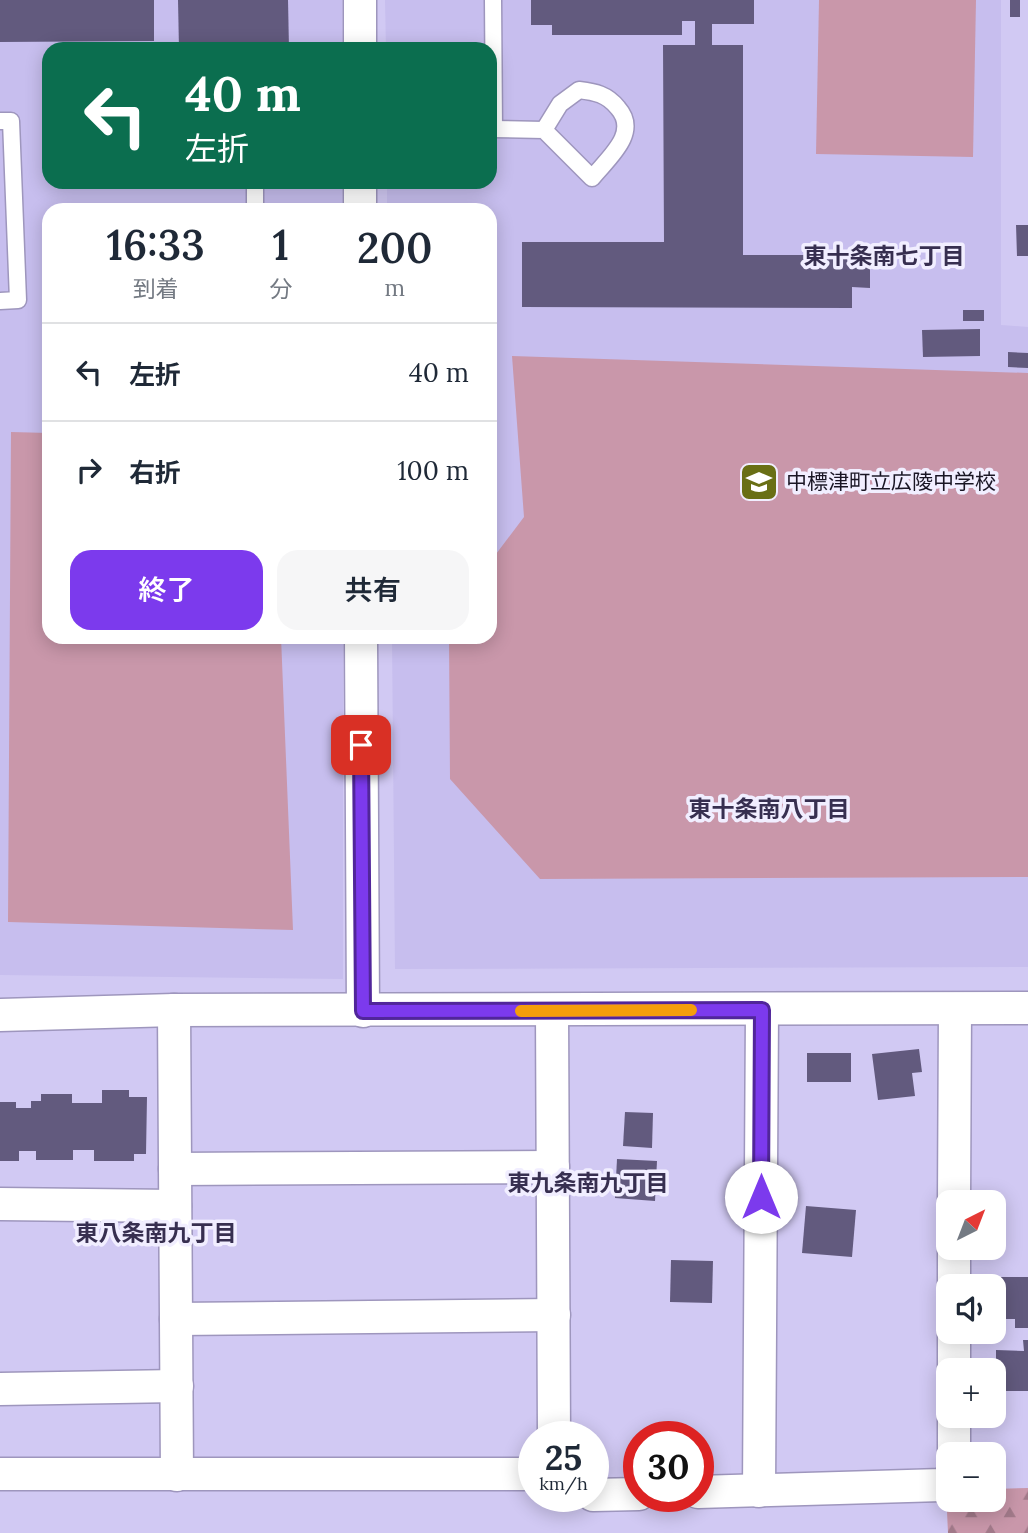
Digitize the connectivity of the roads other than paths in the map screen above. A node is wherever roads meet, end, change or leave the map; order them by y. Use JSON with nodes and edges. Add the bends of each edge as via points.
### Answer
{"nodes":[{"id":1,"x":360,"y":0,"type":"edge"},
{"id":2,"x":493,"y":0,"type":"edge"},
{"id":3,"x":360,"y":42,"type":"edge"},
{"id":4,"x":493,"y":42,"type":"edge"},
{"id":5,"x":0,"y":121,"type":"edge"},
{"id":6,"x":497,"y":129,"type":"edge"},
{"id":7,"x":544,"y":130,"type":"junction"},
{"id":8,"x":0,"y":301,"type":"edge"},
{"id":9,"x":360,"y":644,"type":"edge"},
{"id":10,"x":955,"y":1009,"type":"junction"},
{"id":11,"x":1028,"y":1009,"type":"edge"},
{"id":12,"x":174,"y":1010,"type":"junction"},
{"id":13,"x":762,"y":1010,"type":"junction"},
{"id":14,"x":363,"y":1011,"type":"junction"},
{"id":15,"x":552,"y":1011,"type":"junction"},
{"id":16,"x":0,"y":1015,"type":"edge"},
{"id":17,"x":553,"y":1167,"type":"junction"},
{"id":18,"x":175,"y":1169,"type":"junction"},
{"id":19,"x":954,"y":1190,"type":"edge"},
{"id":20,"x":0,"y":1204,"type":"edge"},
{"id":21,"x":175,"y":1206,"type":"junction"},
{"id":22,"x":554,"y":1315,"type":"junction"},
{"id":23,"x":176,"y":1319,"type":"junction"},
{"id":24,"x":177,"y":1386,"type":"junction"},
{"id":25,"x":0,"y":1390,"type":"edge"},
{"id":26,"x":554,"y":1421,"type":"edge"},
{"id":27,"x":0,"y":1474,"type":"edge"},
{"id":28,"x":518,"y":1474,"type":"edge"},
{"id":29,"x":177,"y":1475,"type":"junction"},
{"id":30,"x":936,"y":1485,"type":"edge"},
{"id":31,"x":760,"y":1490,"type":"junction"},
{"id":32,"x":714,"y":1491,"type":"edge"}],
"edges":[{"from":1,"to":3,"type":"street"},
{"from":2,"to":4,"type":"lane"},
{"from":5,"to":8,"type":"lane","via":[[11,121],[18,300]]},
{"from":6,"to":7,"type":"lane"},
{"from":7,"to":7,"type":"lane","via":[[592,178],[627,130],[625,116],[614,103],[600,93],[579,90],[560,104]]},
{"from":9,"to":14,"type":"street"},
{"from":10,"to":11,"type":"street"},
{"from":10,"to":13,"type":"street"},
{"from":10,"to":19,"type":"street"},
{"from":12,"to":14,"type":"street"},
{"from":12,"to":16,"type":"street"},
{"from":12,"to":18,"type":"street"},
{"from":13,"to":15,"type":"street"},
{"from":13,"to":31,"type":"street"},
{"from":14,"to":15,"type":"street"},
{"from":15,"to":17,"type":"street"},
{"from":17,"to":18,"type":"street"},
{"from":17,"to":22,"type":"street"},
{"from":18,"to":21,"type":"street"},
{"from":20,"to":21,"type":"street"},
{"from":21,"to":23,"type":"street"},
{"from":22,"to":23,"type":"street"},
{"from":22,"to":26,"type":"street"},
{"from":23,"to":24,"type":"street"},
{"from":24,"to":25,"type":"street"},
{"from":24,"to":29,"type":"street"},
{"from":27,"to":29,"type":"street"},
{"from":28,"to":29,"type":"street"},
{"from":30,"to":31,"type":"street"},
{"from":31,"to":32,"type":"street"}]}
